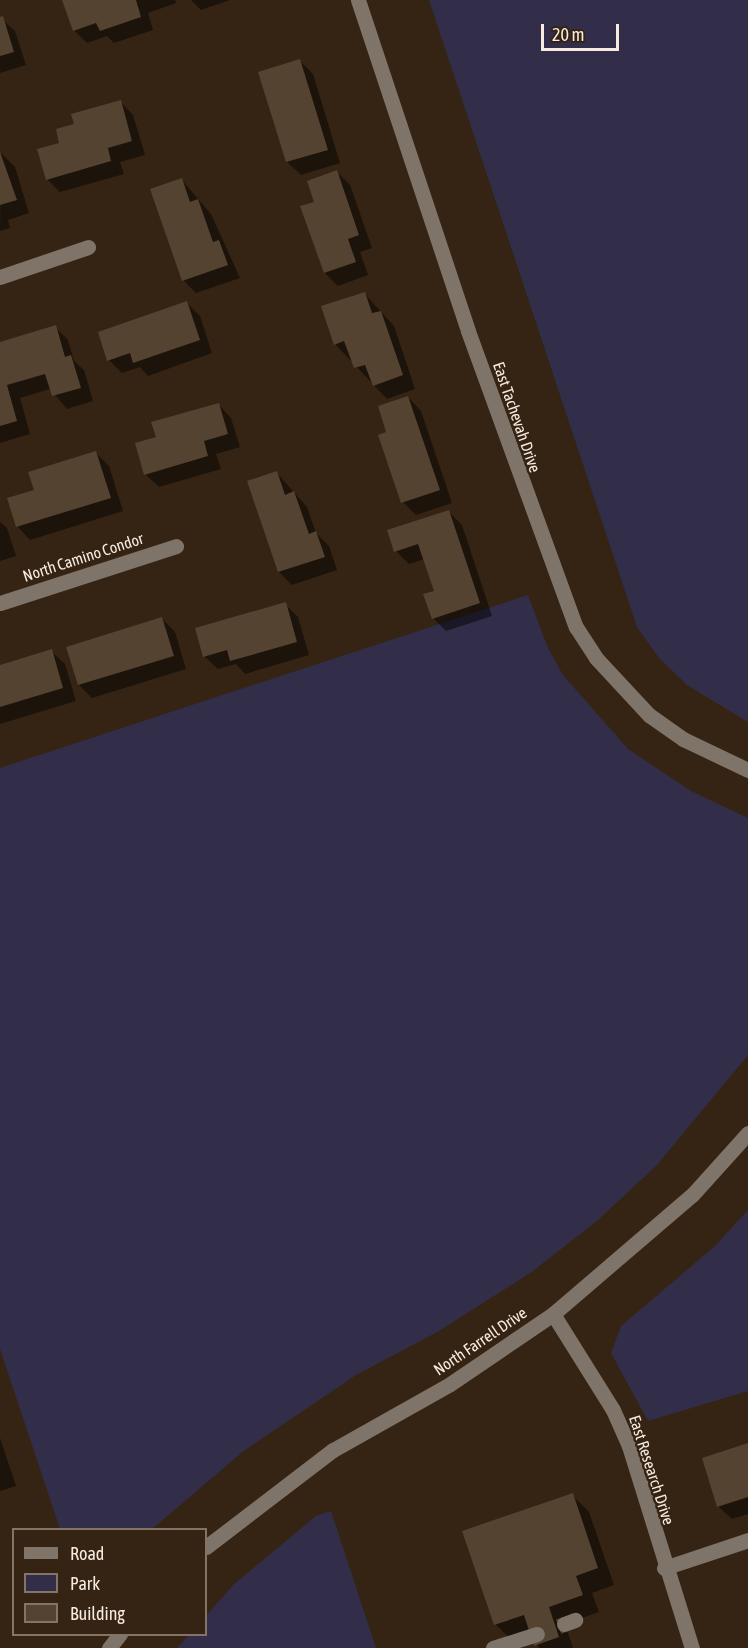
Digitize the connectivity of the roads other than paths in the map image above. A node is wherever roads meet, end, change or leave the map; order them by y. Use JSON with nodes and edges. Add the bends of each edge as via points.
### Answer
{"nodes":[{"id":1,"x":358,"y":0,"type":"edge"},
{"id":2,"x":88,"y":247,"type":"dead end"},
{"id":3,"x":0,"y":277,"type":"edge"},
{"id":4,"x":176,"y":546,"type":"dead end"},
{"id":5,"x":0,"y":603,"type":"edge"},
{"id":6,"x":748,"y":770,"type":"edge"},
{"id":7,"x":748,"y":1133,"type":"edge"},
{"id":8,"x":553,"y":1314,"type":"junction"},
{"id":9,"x":748,"y":1540,"type":"edge"},
{"id":10,"x":207,"y":1546,"type":"edge"},
{"id":11,"x":664,"y":1568,"type":"junction"},
{"id":12,"x":537,"y":1634,"type":"tunnel mouth"},
{"id":13,"x":119,"y":1636,"type":"edge"},
{"id":14,"x":109,"y":1648,"type":"edge"},
{"id":15,"x":493,"y":1648,"type":"edge"},
{"id":16,"x":692,"y":1648,"type":"edge"}],
"edges":[{"from":1,"to":6,"type":"street","name":"East Tachevah Drive","via":[[472,342],[576,627],[596,658],[649,715],[683,739]]},
{"from":2,"to":3,"type":"street"},
{"from":4,"to":5,"type":"street","name":"North Camino Condor"},
{"from":7,"to":8,"type":"street","name":"North Farrell Drive","via":[[693,1194]]},
{"from":8,"to":10,"type":"street","name":"North Farrell Drive","via":[[450,1384],[333,1450]]},
{"from":8,"to":11,"type":"street","name":"East Research Drive","via":[[613,1410],[629,1446]]},
{"from":9,"to":11,"type":"street"},
{"from":11,"to":16,"type":"street","name":"East Research Drive"},
{"from":12,"to":15,"type":"street"},
{"from":13,"to":14,"type":"street"}]}
